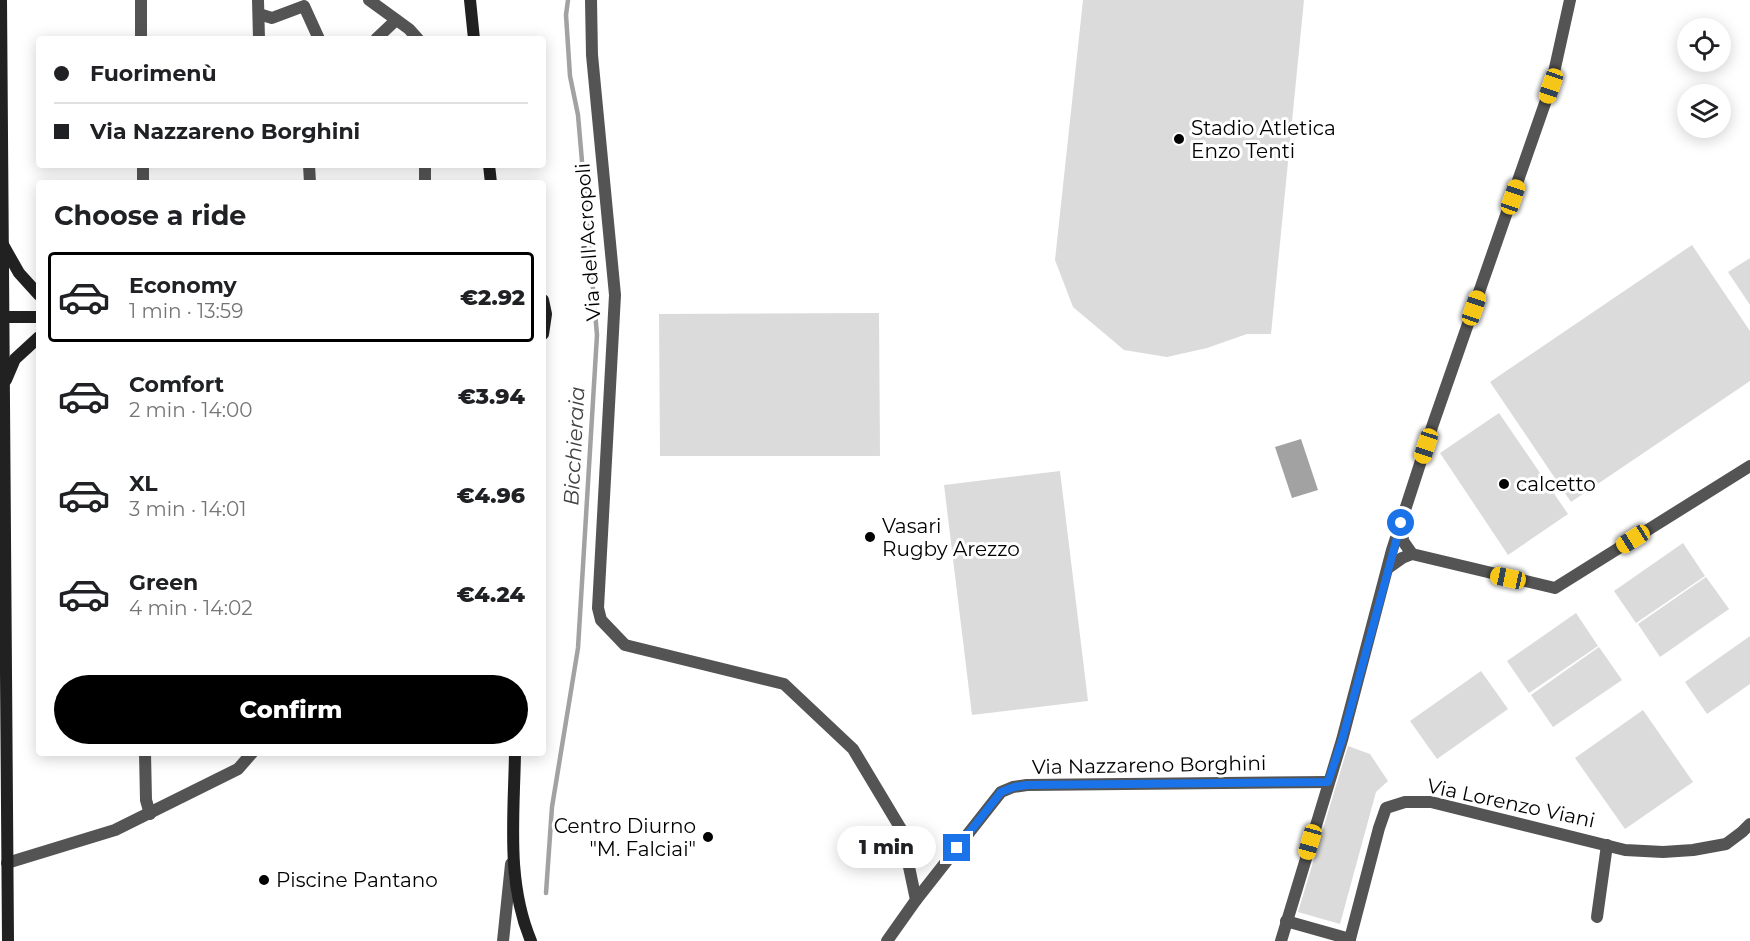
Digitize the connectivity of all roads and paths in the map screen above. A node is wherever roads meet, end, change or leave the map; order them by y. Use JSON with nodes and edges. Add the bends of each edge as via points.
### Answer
{"nodes":[{"id":1,"x":1,"y":0,"type":"edge"},
{"id":2,"x":141,"y":0,"type":"edge"},
{"id":3,"x":258,"y":0,"type":"edge"},
{"id":4,"x":369,"y":0,"type":"edge"},
{"id":5,"x":470,"y":0,"type":"edge"},
{"id":6,"x":591,"y":0,"type":"edge"},
{"id":7,"x":1570,"y":0,"type":"edge"},
{"id":8,"x":259,"y":14,"type":"junction"},
{"id":9,"x":396,"y":20,"type":"junction"},
{"id":10,"x":141,"y":36,"type":"edge"},
{"id":11,"x":259,"y":36,"type":"edge"},
{"id":12,"x":319,"y":36,"type":"edge"},
{"id":13,"x":379,"y":36,"type":"edge"},
{"id":14,"x":415,"y":36,"type":"edge"},
{"id":15,"x":474,"y":36,"type":"edge"},
{"id":16,"x":2,"y":242,"type":"junction"},
{"id":17,"x":36,"y":292,"type":"edge"},
{"id":18,"x":1,"y":317,"type":"edge"},
{"id":19,"x":36,"y":317,"type":"edge"},
{"id":20,"x":36,"y":340,"type":"edge"},
{"id":21,"x":4,"y":384,"type":"junction"},
{"id":22,"x":1750,"y":466,"type":"edge"},
{"id":23,"x":1401,"y":523,"type":"junction"},
{"id":24,"x":1412,"y":554,"type":"junction"},
{"id":25,"x":1388,"y":568,"type":"junction"},
{"id":26,"x":144,"y":756,"type":"edge"},
{"id":27,"x":250,"y":756,"type":"edge"},
{"id":28,"x":515,"y":756,"type":"edge"},
{"id":29,"x":1328,"y":782,"type":"junction"},
{"id":30,"x":150,"y":814,"type":"junction"},
{"id":31,"x":1750,"y":824,"type":"edge"},
{"id":32,"x":1607,"y":845,"type":"junction"},
{"id":33,"x":513,"y":851,"type":"junction"},
{"id":34,"x":7,"y":863,"type":"junction"},
{"id":35,"x":916,"y":900,"type":"junction"},
{"id":36,"x":1597,"y":917,"type":"dead end"},
{"id":37,"x":1286,"y":921,"type":"junction"},
{"id":38,"x":1350,"y":940,"type":"edge"},
{"id":39,"x":8,"y":941,"type":"edge"},
{"id":40,"x":503,"y":941,"type":"edge"},
{"id":41,"x":531,"y":941,"type":"edge"},
{"id":42,"x":887,"y":941,"type":"edge"},
{"id":43,"x":1281,"y":941,"type":"edge"}],
"edges":[{"from":1,"to":16,"type":"main road"},
{"from":2,"to":10,"type":"street"},
{"from":3,"to":8,"type":"street"},
{"from":4,"to":9,"type":"street"},
{"from":5,"to":15,"type":"main road"},
{"from":6,"to":35,"type":"street","name":"Via dell'Acropoli","via":[[592,55],[615,296],[598,608],[601,620],[625,645],[784,684],[853,749],[901,829]]},
{"from":7,"to":23,"type":"street","via":[[1551,86]]},
{"from":8,"to":11,"type":"street"},
{"from":8,"to":12,"type":"street","via":[[272,18],[304,6]]},
{"from":9,"to":13,"type":"street"},
{"from":9,"to":14,"type":"street"},
{"from":16,"to":17,"type":"main road","via":[[19,273]]},
{"from":16,"to":18,"type":"main road"},
{"from":18,"to":19,"type":"main road"},
{"from":18,"to":21,"type":"main road"},
{"from":20,"to":21,"type":"main road","via":[[15,359]]},
{"from":21,"to":34,"type":"main road"},
{"from":22,"to":24,"type":"street","via":[[1555,588]]},
{"from":23,"to":24,"type":"street","via":[[1403,541]]},
{"from":23,"to":25,"type":"street"},
{"from":24,"to":25,"type":"street"},
{"from":25,"to":29,"type":"street"},
{"from":26,"to":30,"type":"street"},
{"from":27,"to":30,"type":"street","via":[[238,770]]},
{"from":28,"to":33,"type":"main road"},
{"from":29,"to":35,"type":"street","name":"Via Nazzareno Borghini","via":[[1014,787],[1001,792]]},
{"from":29,"to":37,"type":"street"},
{"from":30,"to":34,"type":"street","via":[[115,830]]},
{"from":31,"to":32,"type":"street","name":"Via Lorenzo Viani","via":[[1726,844],[1694,850],[1625,850]]},
{"from":32,"to":36,"type":"street","name":"Via Lorenzo Viani"},
{"from":32,"to":38,"type":"street","name":"Via Lorenzo Viani","via":[[1431,802],[1405,802],[1386,808]]},
{"from":33,"to":40,"type":"street"},
{"from":33,"to":41,"type":"main road","via":[[518,899]]},
{"from":34,"to":39,"type":"main road"},
{"from":35,"to":42,"type":"street"},
{"from":37,"to":38,"type":"street"},
{"from":37,"to":43,"type":"street"}]}
